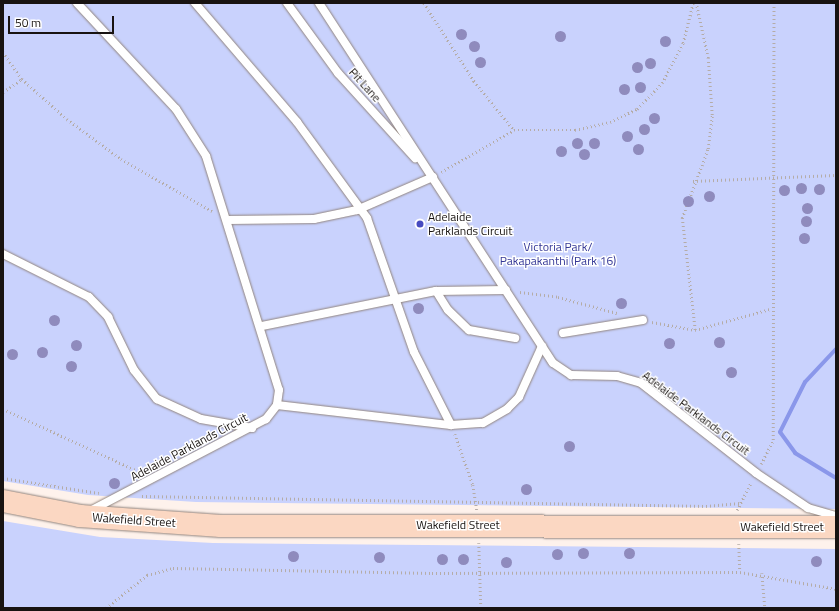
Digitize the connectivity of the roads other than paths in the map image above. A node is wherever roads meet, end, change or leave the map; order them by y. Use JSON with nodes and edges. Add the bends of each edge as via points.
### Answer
{"nodes":[{"id":1,"x":77,"y":3,"type":"edge"},
{"id":2,"x":195,"y":3,"type":"edge"},
{"id":3,"x":287,"y":3,"type":"edge"},
{"id":4,"x":319,"y":3,"type":"edge"},
{"id":5,"x":433,"y":177,"type":"junction"},
{"id":6,"x":361,"y":209,"type":"junction"},
{"id":7,"x":228,"y":220,"type":"junction"},
{"id":8,"x":3,"y":254,"type":"edge"},
{"id":9,"x":506,"y":290,"type":"junction"},
{"id":10,"x":436,"y":291,"type":"junction"},
{"id":11,"x":394,"y":297,"type":"junction"},
{"id":12,"x":643,"y":320,"type":"dead end"},
{"id":13,"x":262,"y":326,"type":"junction"},
{"id":14,"x":563,"y":333,"type":"dead end"},
{"id":15,"x":515,"y":338,"type":"dead end"},
{"id":16,"x":542,"y":346,"type":"junction"},
{"id":17,"x":277,"y":405,"type":"junction"},
{"id":18,"x":451,"y":425,"type":"junction"},
{"id":19,"x":252,"y":428,"type":"junction"},
{"id":20,"x":3,"y":502,"type":"edge"},
{"id":21,"x":80,"y":516,"type":"junction"},
{"id":22,"x":836,"y":516,"type":"edge"},
{"id":23,"x":836,"y":527,"type":"edge"}],
"edges":[{"from":1,"to":7,"type":"lane","via":[[192,130],[206,156]]},
{"from":2,"to":6,"type":"lane","via":[[297,122]]},
{"from":3,"to":5,"type":"lane","name":"Pit Lane","via":[[338,72]]},
{"from":4,"to":5,"type":"lane","name":"Adelaide Parklands Circuit"},
{"from":5,"to":6,"type":"lane"},
{"from":5,"to":9,"type":"lane","name":"Adelaide Parklands Circuit"},
{"from":6,"to":7,"type":"lane","via":[[314,219]]},
{"from":6,"to":11,"type":"lane"},
{"from":7,"to":13,"type":"lane"},
{"from":8,"to":19,"type":"lane","via":[[89,297],[108,317],[134,370],[157,399],[201,419]]},
{"from":9,"to":10,"type":"lane"},
{"from":9,"to":16,"type":"lane","name":"Adelaide Parklands Circuit"},
{"from":10,"to":11,"type":"lane"},
{"from":10,"to":15,"type":"lane","via":[[448,310],[469,330]]},
{"from":11,"to":13,"type":"lane"},
{"from":11,"to":18,"type":"lane","via":[[414,352]]},
{"from":12,"to":14,"type":"lane"},
{"from":13,"to":17,"type":"lane","via":[[278,383]]},
{"from":16,"to":18,"type":"lane","via":[[524,389],[507,409],[483,423]]},
{"from":16,"to":22,"type":"lane","name":"Adelaide Parklands Circuit","via":[[553,363],[571,375],[618,376],[641,384],[756,473],[808,508]]},
{"from":17,"to":18,"type":"lane"},
{"from":17,"to":19,"type":"lane","name":"Adelaide Parklands Circuit","via":[[271,416]]},
{"from":19,"to":21,"type":"lane","name":"Adelaide Parklands Circuit"},
{"from":20,"to":21,"type":"main road","name":"Wakefield Street"},
{"from":21,"to":23,"type":"main road","name":"Wakefield Street","via":[[221,526]]}]}
